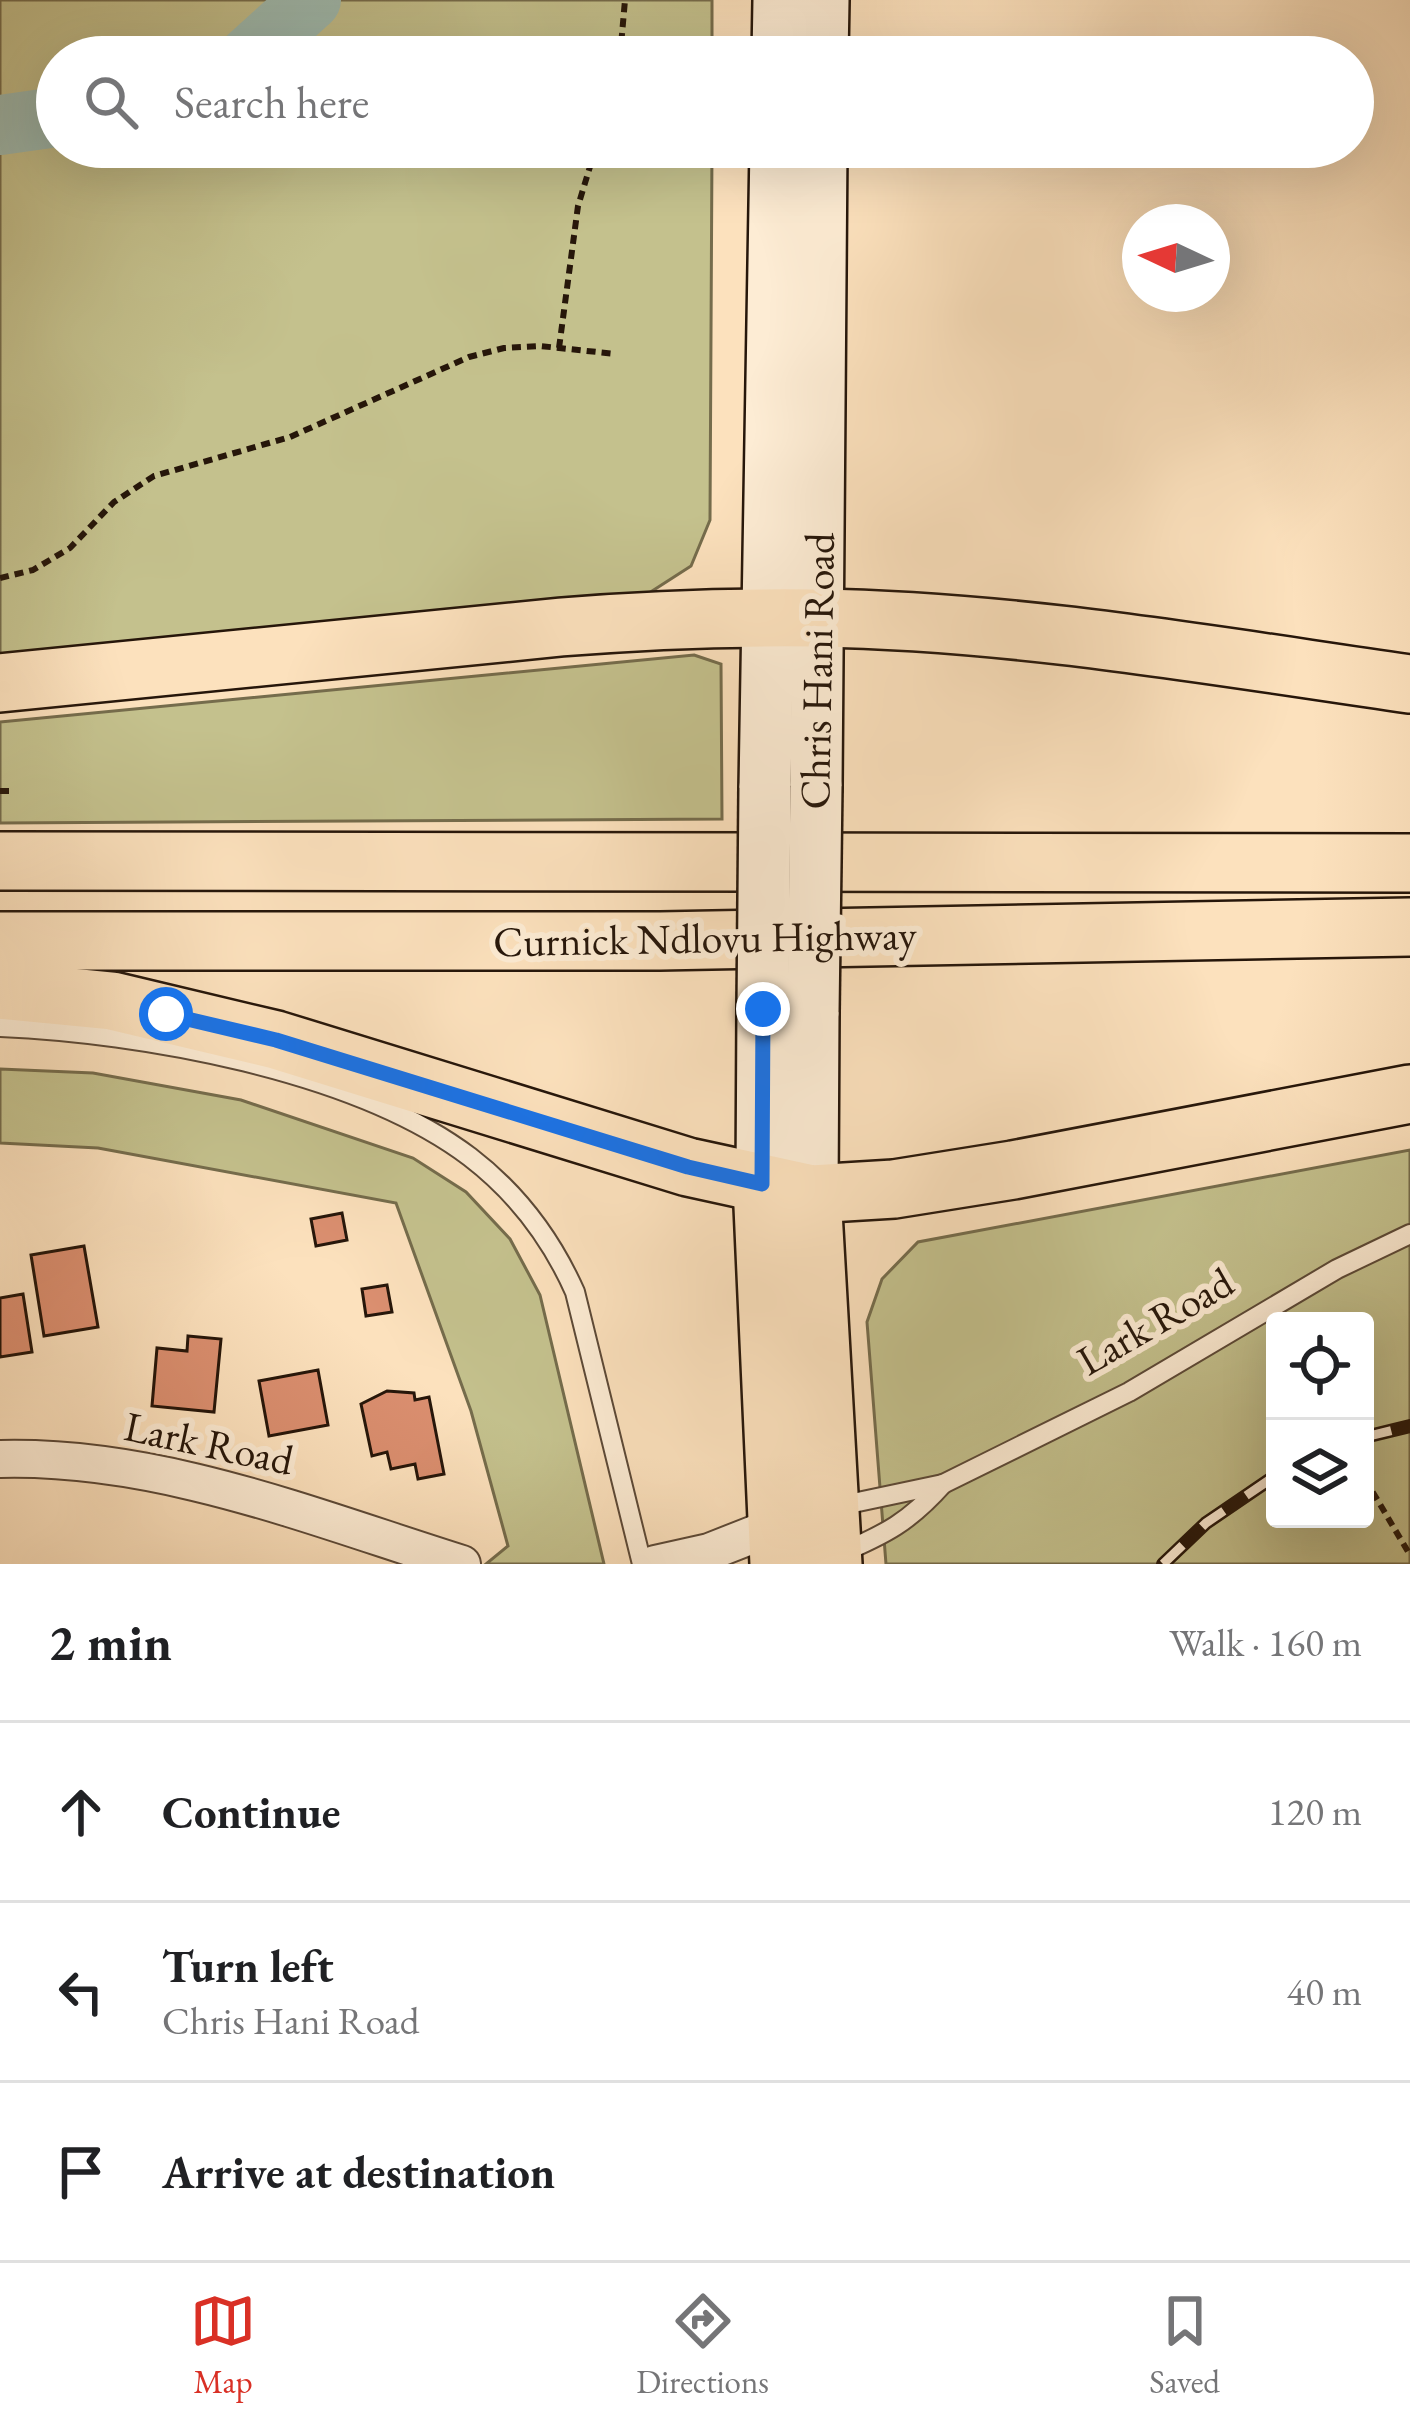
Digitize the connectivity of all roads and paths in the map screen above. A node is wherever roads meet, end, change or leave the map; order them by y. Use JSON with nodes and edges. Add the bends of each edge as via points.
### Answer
{"nodes":[{"id":1,"x":625,"y":0,"type":"edge"},
{"id":2,"x":622,"y":36,"type":"edge"},
{"id":3,"x":590,"y":168,"type":"edge"},
{"id":4,"x":778,"y":168,"type":"edge"},
{"id":5,"x":818,"y":168,"type":"edge"},
{"id":6,"x":796,"y":331,"type":"junction"},
{"id":7,"x":559,"y":348,"type":"junction"},
{"id":8,"x":616,"y":354,"type":"dead end"},
{"id":9,"x":0,"y":578,"type":"edge"},
{"id":10,"x":792,"y":618,"type":"junction"},
{"id":11,"x":0,"y":683,"type":"edge"},
{"id":12,"x":1410,"y":684,"type":"edge"},
{"id":13,"x":0,"y":861,"type":"edge"},
{"id":14,"x":1410,"y":863,"type":"edge"},
{"id":15,"x":1410,"y":927,"type":"edge"},
{"id":16,"x":0,"y":941,"type":"edge"},
{"id":17,"x":0,"y":990,"type":"edge"},
{"id":18,"x":788,"y":1011,"type":"junction"},
{"id":19,"x":0,"y":1028,"type":"edge"},
{"id":20,"x":1410,"y":1094,"type":"edge"},
{"id":21,"x":787,"y":1189,"type":"junction"},
{"id":22,"x":1410,"y":1234,"type":"edge"},
{"id":23,"x":0,"y":1459,"type":"edge"},
{"id":24,"x":943,"y":1484,"type":"junction"},
{"id":25,"x":1374,"y":1494,"type":"edge"},
{"id":26,"x":810,"y":1547,"type":"edge"},
{"id":27,"x":1410,"y":1555,"type":"edge"},
{"id":28,"x":462,"y":1564,"type":"edge"},
{"id":29,"x":642,"y":1564,"type":"edge"},
{"id":30,"x":655,"y":1564,"type":"edge"}],
"edges":[{"from":1,"to":2,"type":"path"},
{"from":3,"to":7,"type":"path"},
{"from":4,"to":6,"type":"main road","name":"Chris Hani Road"},
{"from":5,"to":6,"type":"main road","name":"Chris Hani Road"},
{"from":6,"to":10,"type":"main road","name":"Chris Hani Road","via":[[819,502]]},
{"from":6,"to":10,"type":"main road","name":"Chris Hani Road","via":[[768,502]]},
{"from":7,"to":8,"type":"path"},
{"from":7,"to":9,"type":"path","via":[[470,357],[290,437],[154,476],[114,502],[70,548]]},
{"from":10,"to":11,"type":"main road","via":[[561,626]]},
{"from":10,"to":12,"type":"main road","via":[[1121,643]]},
{"from":10,"to":18,"type":"main road","name":"Chris Hani Road","bridge":true,"via":[[765,788]]},
{"from":10,"to":18,"type":"main road","name":"Chris Hani Road","bridge":true,"via":[[816,786]]},
{"from":13,"to":14,"type":"main road","name":"Curnick Ndlovu Highway"},
{"from":15,"to":16,"type":"main road","name":"Curnick Ndlovu Highway","via":[[660,941]]},
{"from":17,"to":21,"type":"main road","via":[[112,1001],[276,1040],[688,1167]]},
{"from":18,"to":21,"type":"main road","name":"Chris Hani Road"},
{"from":19,"to":29,"type":"lane","via":[[101,1034],[222,1056],[350,1095],[468,1156],[545,1234],[575,1292]]},
{"from":20,"to":21,"type":"main road","via":[[895,1189]]},
{"from":21,"to":26,"type":"main road"},
{"from":22,"to":24,"type":"lane","name":"Lark Road","via":[[1129,1392]]},
{"from":23,"to":28,"type":"street","name":"Lark Road","via":[[100,1465],[200,1484],[307,1510]]},
{"from":24,"to":26,"type":"lane","name":"Lark Road"},
{"from":24,"to":26,"type":"lane","name":"Lark Road","via":[[894,1531]]},
{"from":25,"to":27,"type":"path"},
{"from":26,"to":30,"type":"street","name":"Lark Road","via":[[709,1552]]}]}
